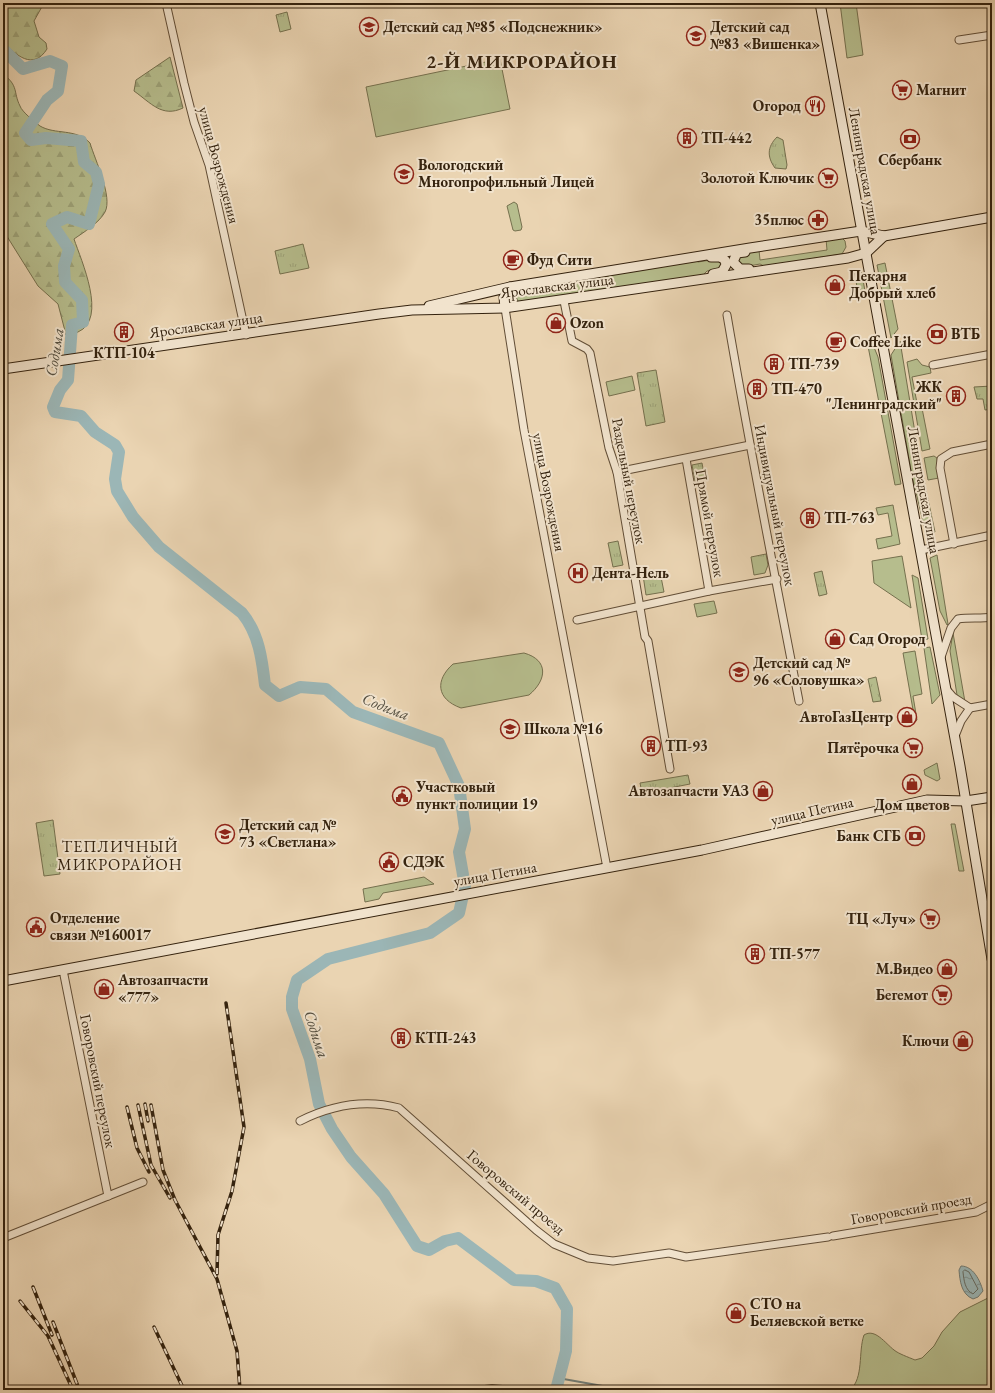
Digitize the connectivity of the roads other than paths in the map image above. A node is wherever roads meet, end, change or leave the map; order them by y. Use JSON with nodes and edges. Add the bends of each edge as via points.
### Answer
{"nodes":[{"id":1,"x":166,"y":3,"type":"edge"},
{"id":2,"x":820,"y":3,"type":"edge"},
{"id":3,"x":992,"y":35,"type":"edge"},
{"id":4,"x":959,"y":40,"type":"dead end"},
{"id":5,"x":992,"y":217,"type":"edge"},
{"id":6,"x":861,"y":231,"type":"junction"},
{"id":7,"x":884,"y":236,"type":"junction"},
{"id":8,"x":750,"y":248,"type":"junction"},
{"id":9,"x":866,"y":253,"type":"junction"},
{"id":10,"x":697,"y":257,"type":"junction"},
{"id":11,"x":761,"y":271,"type":"junction"},
{"id":12,"x":704,"y":280,"type":"junction"},
{"id":13,"x":510,"y":287,"type":"junction"},
{"id":14,"x":564,"y":301,"type":"junction"},
{"id":15,"x":505,"y":308,"type":"junction"},
{"id":16,"x":412,"y":310,"type":"junction"},
{"id":17,"x":727,"y":315,"type":"dead end"},
{"id":18,"x":246,"y":334,"type":"junction"},
{"id":19,"x":992,"y":354,"type":"edge"},
{"id":20,"x":933,"y":365,"type":"dead end"},
{"id":21,"x":3,"y":369,"type":"edge"},
{"id":22,"x":992,"y":444,"type":"edge"},
{"id":23,"x":750,"y":446,"type":"junction"},
{"id":24,"x":686,"y":459,"type":"junction"},
{"id":25,"x":617,"y":472,"type":"junction"},
{"id":26,"x":992,"y":536,"type":"edge"},
{"id":27,"x":954,"y":544,"type":"junction"},
{"id":28,"x":921,"y":550,"type":"junction"},
{"id":29,"x":777,"y":579,"type":"junction"},
{"id":30,"x":709,"y":591,"type":"junction"},
{"id":31,"x":639,"y":606,"type":"junction"},
{"id":32,"x":992,"y":617,"type":"edge"},
{"id":33,"x":577,"y":620,"type":"dead end"},
{"id":34,"x":940,"y":659,"type":"junction"},
{"id":35,"x":946,"y":688,"type":"junction"},
{"id":36,"x":799,"y":701,"type":"dead end"},
{"id":37,"x":992,"y":704,"type":"edge"},
{"id":38,"x":970,"y":708,"type":"junction"},
{"id":39,"x":954,"y":736,"type":"junction"},
{"id":40,"x":670,"y":770,"type":"dead end"},
{"id":41,"x":992,"y":797,"type":"edge"},
{"id":42,"x":966,"y":801,"type":"junction"},
{"id":43,"x":607,"y":868,"type":"junction"},
{"id":44,"x":992,"y":958,"type":"edge"},
{"id":45,"x":63,"y":970,"type":"junction"},
{"id":46,"x":3,"y":981,"type":"edge"},
{"id":47,"x":300,"y":1120,"type":"dead end"},
{"id":48,"x":143,"y":1182,"type":"dead end"},
{"id":49,"x":108,"y":1196,"type":"junction"},
{"id":50,"x":992,"y":1204,"type":"edge"},
{"id":51,"x":3,"y":1238,"type":"edge"}],
"edges":[{"from":1,"to":18,"type":"street","name":"улица Возрождения","via":[[185,89],[209,165]]},
{"from":2,"to":6,"type":"street","name":"Ленинградская улица"},
{"from":3,"to":4,"type":"street"},
{"from":5,"to":7,"type":"street"},
{"from":6,"to":7,"type":"street"},
{"from":6,"to":8,"type":"street","name":"Ярославская улица"},
{"from":6,"to":9,"type":"street","name":"Ленинградская улица"},
{"from":7,"to":9,"type":"street"},
{"from":8,"to":10,"type":"street","name":"Ярославская улица"},
{"from":8,"to":11,"type":"street","name":"Ярославская улица","via":[[748,251],[737,253],[734,264],[740,269],[758,267]]},
{"from":9,"to":11,"type":"street","name":"Ярославская улица"},
{"from":9,"to":28,"type":"street","name":"Ленинградская улица"},
{"from":10,"to":12,"type":"street","name":"Ярославская улица","via":[[720,257],[725,262],[725,269],[722,272],[708,274]]},
{"from":10,"to":13,"type":"street","name":"Ярославская улица"},
{"from":11,"to":12,"type":"street","name":"Ярославская улица"},
{"from":12,"to":14,"type":"street","name":"Ярославская улица"},
{"from":13,"to":15,"type":"street","via":[[504,297]]},
{"from":13,"to":16,"type":"street","name":"Ярославская улица"},
{"from":14,"to":15,"type":"street","name":"Ярославская улица"},
{"from":14,"to":25,"type":"street","name":"Раздельный переулок","via":[[572,341],[588,349],[590,353],[609,448]]},
{"from":15,"to":16,"type":"street","name":"Ярославская улица"},
{"from":15,"to":43,"type":"street","name":"улица Возрождения","via":[[524,430]]},
{"from":16,"to":18,"type":"street","name":"Ярославская улица"},
{"from":17,"to":23,"type":"street","name":"Индивидуальный переулок"},
{"from":18,"to":21,"type":"street","name":"Ярославская улица"},
{"from":19,"to":20,"type":"street"},
{"from":22,"to":27,"type":"street","via":[[952,452],[941,459],[940,468]]},
{"from":23,"to":24,"type":"street"},
{"from":23,"to":29,"type":"street","name":"Индивидуальный переулок"},
{"from":24,"to":25,"type":"street"},
{"from":24,"to":30,"type":"street","name":"Прямой переулок"},
{"from":25,"to":31,"type":"street","name":"Раздельный переулок"},
{"from":26,"to":27,"type":"street"},
{"from":27,"to":28,"type":"street"},
{"from":28,"to":34,"type":"street","name":"Ленинградская улица"},
{"from":29,"to":30,"type":"street"},
{"from":29,"to":36,"type":"street","name":"Индивидуальный переулок"},
{"from":30,"to":31,"type":"street"},
{"from":31,"to":33,"type":"street"},
{"from":31,"to":40,"type":"street","name":"Раздельный переулок","via":[[648,641]]},
{"from":32,"to":34,"type":"street","via":[[958,619],[951,628]]},
{"from":34,"to":35,"type":"street","name":"Ленинградская улица"},
{"from":35,"to":38,"type":"street","via":[[953,697]]},
{"from":35,"to":39,"type":"street","name":"Ленинградская улица"},
{"from":37,"to":38,"type":"street"},
{"from":38,"to":39,"type":"street"},
{"from":39,"to":42,"type":"street","name":"Ленинградская улица"},
{"from":41,"to":42,"type":"street","name":"улица Петина"},
{"from":42,"to":43,"type":"street","name":"улица Петина","via":[[927,800],[740,842]]},
{"from":42,"to":44,"type":"street","name":"Ленинградская улица"},
{"from":43,"to":45,"type":"street","name":"улица Петина"},
{"from":45,"to":46,"type":"street","name":"улица Петина"},
{"from":45,"to":49,"type":"street","name":"Говоровский переулок"},
{"from":47,"to":50,"type":"street","name":"Говоровский проезд","via":[[329,1109],[365,1103],[399,1108],[536,1230],[554,1244],[588,1258],[613,1261],[669,1253],[686,1257],[976,1212]]},
{"from":48,"to":49,"type":"street"},
{"from":49,"to":51,"type":"street"}]}
